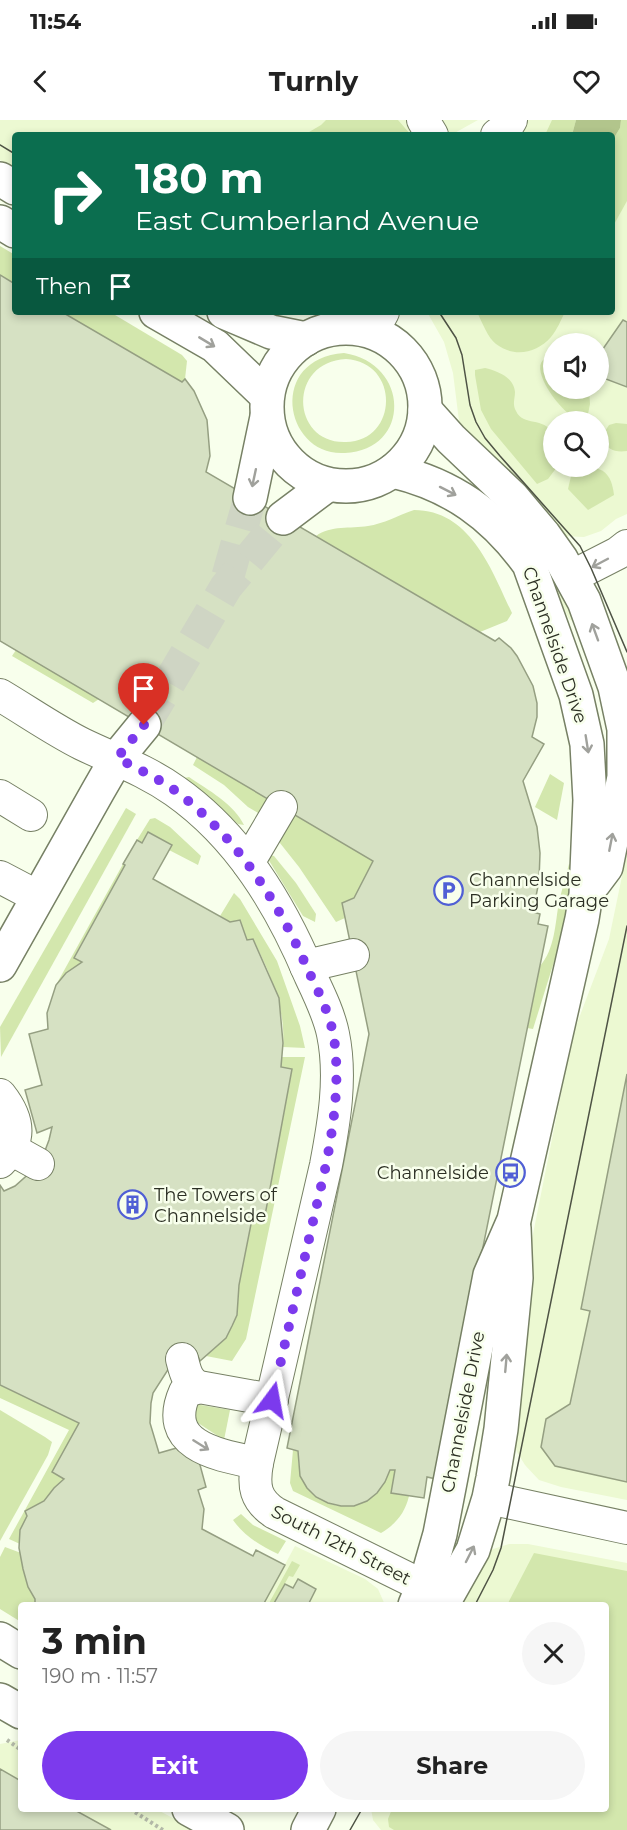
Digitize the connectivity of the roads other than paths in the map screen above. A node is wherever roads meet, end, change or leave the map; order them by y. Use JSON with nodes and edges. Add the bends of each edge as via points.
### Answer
{"nodes":[{"id":1,"x":511,"y":120,"type":"edge"},
{"id":2,"x":501,"y":132,"type":"edge"},
{"id":3,"x":161,"y":315,"type":"edge"},
{"id":4,"x":231,"y":315,"type":"edge"},
{"id":5,"x":378,"y":322,"type":"edge"},
{"id":6,"x":306,"y":339,"type":"junction"},
{"id":7,"x":267,"y":406,"type":"junction"},
{"id":8,"x":425,"y":410,"type":"junction"},
{"id":9,"x":393,"y":471,"type":"junction"},
{"id":10,"x":327,"y":485,"type":"junction"},
{"id":11,"x":250,"y":498,"type":"tunnel mouth"},
{"id":12,"x":283,"y":518,"type":"tunnel mouth"},
{"id":13,"x":627,"y":546,"type":"edge"},
{"id":14,"x":571,"y":577,"type":"junction"},
{"id":15,"x":621,"y":686,"type":"edge"},
{"id":16,"x":0,"y":695,"type":"edge"},
{"id":17,"x":576,"y":696,"type":"junction"},
{"id":18,"x":144,"y":725,"type":"tunnel mouth"},
{"id":19,"x":117,"y":758,"type":"junction"},
{"id":20,"x":0,"y":796,"type":"edge"},
{"id":21,"x":281,"y":807,"type":"dead end"},
{"id":22,"x":31,"y":815,"type":"dead end"},
{"id":23,"x":248,"y":863,"type":"junction"},
{"id":24,"x":0,"y":877,"type":"edge"},
{"id":25,"x":586,"y":894,"type":"junction"},
{"id":26,"x":38,"y":897,"type":"junction"},
{"id":27,"x":353,"y":955,"type":"dead end"},
{"id":28,"x":0,"y":964,"type":"edge"},
{"id":29,"x":306,"y":966,"type":"junction"},
{"id":30,"x":0,"y":1095,"type":"edge"},
{"id":31,"x":5,"y":1156,"type":"edge"},
{"id":32,"x":38,"y":1164,"type":"dead end"},
{"id":33,"x":514,"y":1220,"type":"junction"},
{"id":34,"x":481,"y":1319,"type":"junction"},
{"id":35,"x":199,"y":1387,"type":"junction"},
{"id":36,"x":272,"y":1400,"type":"junction"},
{"id":37,"x":179,"y":1424,"type":"junction"},
{"id":38,"x":257,"y":1463,"type":"junction"},
{"id":39,"x":489,"y":1498,"type":"junction"},
{"id":40,"x":627,"y":1528,"type":"edge"},
{"id":41,"x":427,"y":1599,"type":"edge"},
{"id":42,"x":0,"y":1639,"type":"edge"},
{"id":43,"x":18,"y":1650,"type":"edge"},
{"id":44,"x":0,"y":1700,"type":"edge"},
{"id":45,"x":15,"y":1727,"type":"edge"},
{"id":46,"x":194,"y":1812,"type":"edge"},
{"id":47,"x":227,"y":1830,"type":"edge"}],
"edges":[{"from":1,"to":2,"type":"street"},
{"from":3,"to":7,"type":"main road","one_way":true,"via":[[215,346]]},
{"from":4,"to":6,"type":"main road","via":[[271,332]]},
{"from":5,"to":6,"type":"main road","via":[[327,330]]},
{"from":5,"to":8,"type":"main road","via":[[417,371],[424,390]]},
{"from":6,"to":7,"type":"main road","via":[[287,353],[274,373]]},
{"from":7,"to":10,"type":"main road","via":[[273,441],[286,461],[305,476]]},
{"from":7,"to":11,"type":"main road","one_way":true},
{"from":8,"to":9,"type":"main road","via":[[421,433],[410,454]]},
{"from":8,"to":14,"type":"main road","name":"Channelside Drive","via":[[534,522]]},
{"from":9,"to":10,"type":"main road","via":[[373,483],[351,487]]},
{"from":9,"to":17,"type":"main road","name":"Channelside Drive","one_way":true,"via":[[422,478],[459,496],[520,551],[529,564]]},
{"from":10,"to":12,"type":"main road"},
{"from":13,"to":14,"type":"street","one_way":true},
{"from":15,"to":14,"type":"main road","name":"Channelside Drive","one_way":true},
{"from":15,"to":17,"type":"street"},
{"from":25,"to":15,"type":"main road","name":"Channelside Drive","one_way":true,"via":[[606,867],[622,793],[625,761]]},
{"from":16,"to":19,"type":"street","name":"South 12th Street","via":[[79,742]]},
{"from":17,"to":25,"type":"main road","name":"Channelside Drive","one_way":true,"via":[[589,758]]},
{"from":18,"to":19,"type":"main road"},
{"from":19,"to":23,"type":"street","name":"South 12th Street","via":[[176,792],[222,832]]},
{"from":19,"to":26,"type":"main road"},
{"from":20,"to":22,"type":"street"},
{"from":21,"to":23,"type":"street"},
{"from":23,"to":29,"type":"street","name":"South 12th Street","via":[[272,898]]},
{"from":24,"to":26,"type":"street"},
{"from":25,"to":33,"type":"main road","name":"Channelside Drive"},
{"from":26,"to":28,"type":"main road"},
{"from":27,"to":29,"type":"street"},
{"from":29,"to":36,"type":"street","name":"South 12th Street","via":[[333,1035],[335,1108],[326,1165]]},
{"from":30,"to":31,"type":"street","via":[[16,1123],[15,1143]]},
{"from":31,"to":32,"type":"street"},
{"from":33,"to":34,"type":"main road","name":"Channelside Drive","via":[[490,1275]]},
{"from":39,"to":33,"type":"main road","name":"Channelside Drive","one_way":true,"via":[[500,1438],[516,1278]]},
{"from":34,"to":39,"type":"main road","via":[[483,1376],[472,1447],[479,1484]]},
{"from":34,"to":41,"type":"main road","name":"Channelside Drive"},
{"from":35,"to":36,"type":"street"},
{"from":35,"to":37,"type":"street","via":[[185,1392],[179,1406]]},
{"from":35,"to":37,"type":"street","via":[[172,1367],[173,1411]]},
{"from":36,"to":38,"type":"street","name":"South 12th Street"},
{"from":37,"to":38,"type":"street","one_way":true,"via":[[187,1436],[210,1452]]},
{"from":38,"to":41,"type":"street","name":"South 12th Street","via":[[257,1492],[268,1509]]},
{"from":39,"to":40,"type":"street"},
{"from":41,"to":39,"type":"main road","name":"Channelside Drive","one_way":true,"via":[[473,1550]]},
{"from":42,"to":43,"type":"main road"},
{"from":44,"to":45,"type":"main road"},
{"from":46,"to":47,"type":"main road"}]}
